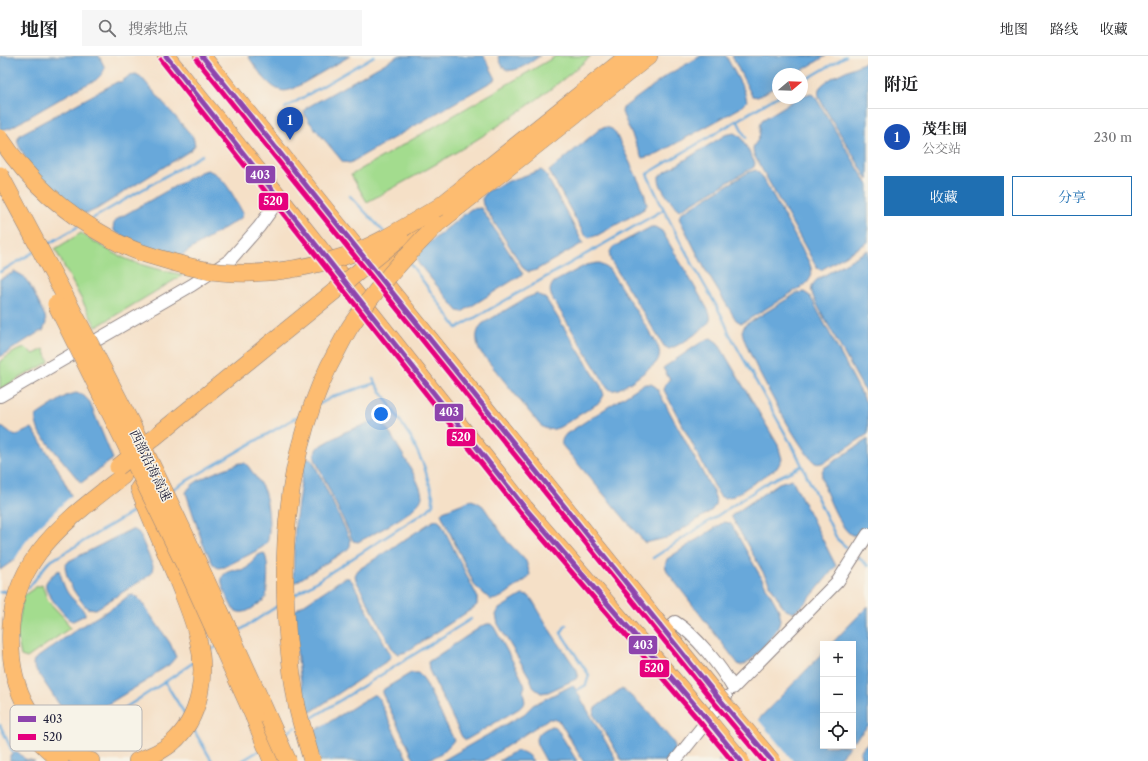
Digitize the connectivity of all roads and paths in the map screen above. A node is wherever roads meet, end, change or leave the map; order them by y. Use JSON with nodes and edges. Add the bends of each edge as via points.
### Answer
{"nodes":[{"id":1,"x":166,"y":56,"type":"edge"},
{"id":2,"x":202,"y":56,"type":"edge"},
{"id":3,"x":628,"y":56,"type":"edge"},
{"id":4,"x":649,"y":56,"type":"edge"},
{"id":5,"x":0,"y":138,"type":"edge"},
{"id":6,"x":528,"y":144,"type":"junction"},
{"id":7,"x":0,"y":175,"type":"edge"},
{"id":8,"x":280,"y":198,"type":"junction"},
{"id":9,"x":0,"y":199,"type":"edge"},
{"id":10,"x":439,"y":207,"type":"junction"},
{"id":11,"x":436,"y":225,"type":"junction"},
{"id":12,"x":0,"y":396,"type":"edge"},
{"id":13,"x":137,"y":466,"type":"junction"},
{"id":14,"x":868,"y":534,"type":"edge"},
{"id":15,"x":675,"y":622,"type":"dead end"},
{"id":16,"x":733,"y":688,"type":"junction"},
{"id":17,"x":15,"y":705,"type":"edge"},
{"id":18,"x":26,"y":705,"type":"edge"},
{"id":19,"x":49,"y":751,"type":"edge"},
{"id":20,"x":69,"y":751,"type":"edge"},
{"id":21,"x":60,"y":761,"type":"edge"},
{"id":22,"x":91,"y":761,"type":"edge"},
{"id":23,"x":136,"y":761,"type":"edge"},
{"id":24,"x":272,"y":761,"type":"edge"},
{"id":25,"x":288,"y":761,"type":"edge"},
{"id":26,"x":312,"y":761,"type":"edge"},
{"id":27,"x":675,"y":761,"type":"edge"},
{"id":28,"x":742,"y":761,"type":"edge"},
{"id":29,"x":772,"y":761,"type":"edge"}],
"edges":[{"from":1,"to":8,"type":"highway"},
{"from":2,"to":29,"type":"highway","bridge":true},
{"from":3,"to":6,"type":"highway"},
{"from":4,"to":6,"type":"highway"},
{"from":5,"to":10,"type":"highway","bridge":true,"via":[[26,174],[82,221],[114,241],[152,257],[220,272],[257,273],[292,270],[347,256]]},
{"from":6,"to":10,"type":"highway"},
{"from":6,"to":11,"type":"highway"},
{"from":7,"to":25,"type":"highway","name":"西部沿海高速","bridge":true,"via":[[132,426],[215,598]]},
{"from":8,"to":12,"type":"street","via":[[230,260],[192,285]]},
{"from":8,"to":28,"type":"highway","bridge":true,"via":[[525,508]]},
{"from":9,"to":13,"type":"highway","name":"西部沿海高速","bridge":true,"via":[[52,295]]},
{"from":10,"to":17,"type":"highway","bridge":true,"via":[[48,525],[28,549],[10,582],[4,601],[0,642],[2,665]]},
{"from":11,"to":18,"type":"highway","bridge":true,"via":[[70,518],[44,544],[25,572],[18,589],[12,619],[10,646],[14,673]]},
{"from":11,"to":26,"type":"highway","bridge":true,"via":[[383,283],[352,324],[327,368],[308,414],[295,462],[288,512],[285,610],[297,706]]},
{"from":13,"to":23,"type":"highway","via":[[135,472],[142,494],[192,616],[199,640],[202,678],[194,712],[186,726],[172,743],[153,755]]},
{"from":13,"to":24,"type":"highway","name":"西部沿海高速","bridge":true,"via":[[190,576]]},
{"from":14,"to":16,"type":"street","via":[[838,581]]},
{"from":15,"to":16,"type":"street","via":[[687,630],[726,675]]},
{"from":16,"to":27,"type":"street"},
{"from":19,"to":21,"type":"highway","bridge":true},
{"from":20,"to":22,"type":"highway","bridge":true}]}
